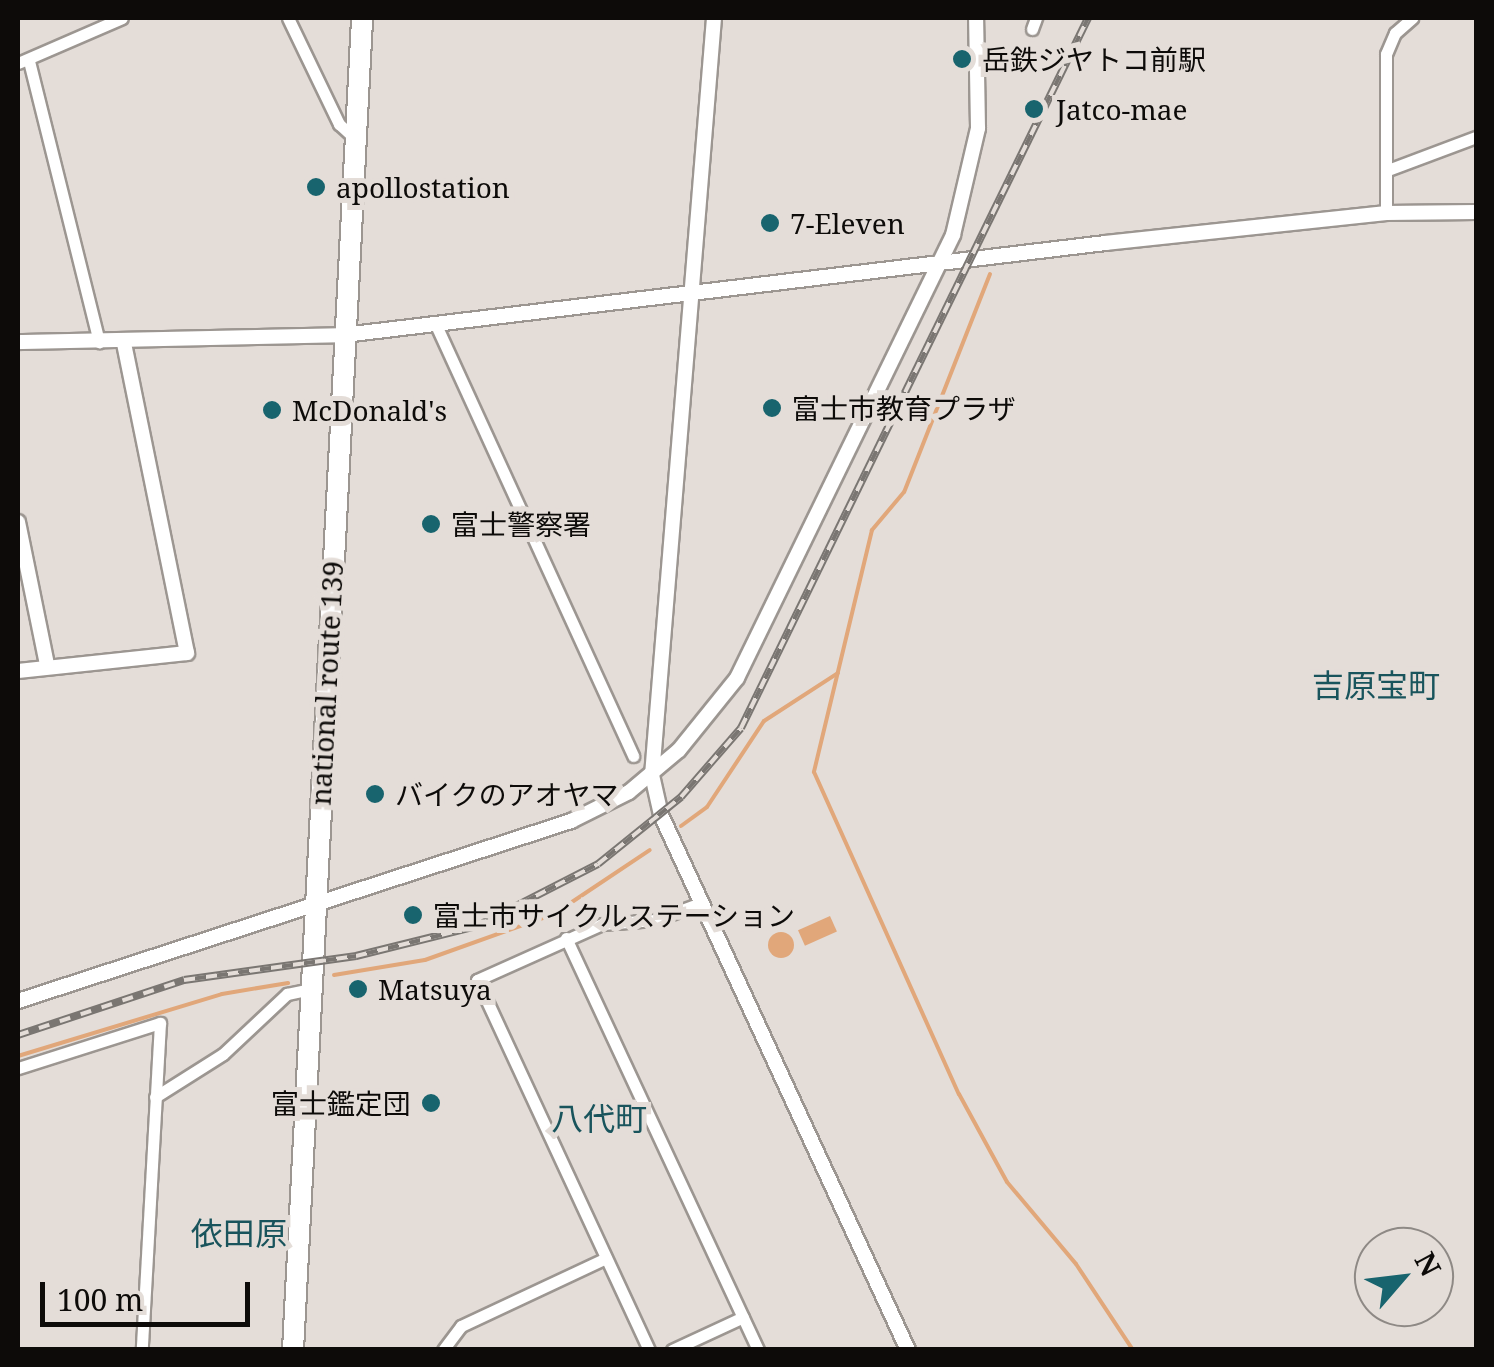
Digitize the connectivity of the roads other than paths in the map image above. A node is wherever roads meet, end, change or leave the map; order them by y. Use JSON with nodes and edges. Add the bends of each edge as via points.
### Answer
{"nodes":[{"id":1,"x":122,"y":18,"type":"edge"},
{"id":2,"x":288,"y":18,"type":"edge"},
{"id":3,"x":362,"y":18,"type":"edge"},
{"id":4,"x":714,"y":18,"type":"edge"},
{"id":5,"x":976,"y":18,"type":"edge"},
{"id":6,"x":1412,"y":18,"type":"edge"},
{"id":7,"x":23,"y":62,"type":"edge"},
{"id":8,"x":1476,"y":137,"type":"edge"},
{"id":9,"x":357,"y":140,"type":"junction"},
{"id":10,"x":1388,"y":170,"type":"junction"},
{"id":11,"x":1476,"y":212,"type":"edge"},
{"id":12,"x":1386,"y":213,"type":"junction"},
{"id":13,"x":936,"y":266,"type":"junction"},
{"id":14,"x":689,"y":294,"type":"junction"},
{"id":15,"x":436,"y":325,"type":"junction"},
{"id":16,"x":344,"y":335,"type":"junction"},
{"id":17,"x":18,"y":342,"type":"edge"},
{"id":18,"x":99,"y":342,"type":"junction"},
{"id":19,"x":124,"y":342,"type":"junction"},
{"id":20,"x":18,"y":522,"type":"edge"},
{"id":21,"x":48,"y":664,"type":"junction"},
{"id":22,"x":18,"y":671,"type":"edge"},
{"id":23,"x":633,"y":756,"type":"dead end"},
{"id":24,"x":652,"y":775,"type":"junction"},
{"id":25,"x":700,"y":903,"type":"junction"},
{"id":26,"x":316,"y":906,"type":"junction"},
{"id":27,"x":566,"y":938,"type":"junction"},
{"id":28,"x":311,"y":990,"type":"junction"},
{"id":29,"x":18,"y":1001,"type":"edge"},
{"id":30,"x":18,"y":1068,"type":"edge"},
{"id":31,"x":156,"y":1097,"type":"junction"},
{"id":32,"x":606,"y":1258,"type":"junction"},
{"id":33,"x":742,"y":1316,"type":"junction"},
{"id":34,"x":142,"y":1350,"type":"edge"},
{"id":35,"x":292,"y":1350,"type":"edge"},
{"id":36,"x":443,"y":1350,"type":"edge"},
{"id":37,"x":649,"y":1350,"type":"edge"},
{"id":38,"x":672,"y":1350,"type":"edge"},
{"id":39,"x":758,"y":1350,"type":"edge"},
{"id":40,"x":908,"y":1350,"type":"edge"}],
"edges":[{"from":1,"to":7,"type":"street"},
{"from":2,"to":9,"type":"street","via":[[339,124]]},
{"from":3,"to":9,"type":"highway","name":"national route 139"},
{"from":4,"to":14,"type":"street"},
{"from":5,"to":13,"type":"street","via":[[978,128],[970,183]]},
{"from":6,"to":10,"type":"street","via":[[1394,34],[1386,54]]},
{"from":7,"to":18,"type":"street"},
{"from":8,"to":10,"type":"street"},
{"from":9,"to":16,"type":"highway","name":"national route 139"},
{"from":10,"to":12,"type":"street"},
{"from":11,"to":12,"type":"street"},
{"from":12,"to":13,"type":"street"},
{"from":13,"to":14,"type":"street"},
{"from":13,"to":24,"type":"street","via":[[737,678]]},
{"from":14,"to":15,"type":"street"},
{"from":14,"to":24,"type":"street"},
{"from":15,"to":16,"type":"street"},
{"from":15,"to":23,"type":"street"},
{"from":16,"to":19,"type":"street"},
{"from":16,"to":26,"type":"highway","name":"national route 139"},
{"from":17,"to":18,"type":"street"},
{"from":18,"to":19,"type":"street"},
{"from":19,"to":21,"type":"street","via":[[187,654]]},
{"from":20,"to":21,"type":"street"},
{"from":21,"to":22,"type":"street"},
{"from":24,"to":25,"type":"street","via":[[661,815]]},
{"from":24,"to":26,"type":"street","via":[[571,821]]},
{"from":25,"to":27,"type":"street","via":[[656,920],[602,924]]},
{"from":25,"to":40,"type":"street"},
{"from":26,"to":28,"type":"highway","name":"national route 139"},
{"from":26,"to":29,"type":"street"},
{"from":27,"to":32,"type":"street","via":[[477,980]]},
{"from":27,"to":33,"type":"street"},
{"from":28,"to":31,"type":"street","via":[[280,999],[223,1054]]},
{"from":28,"to":35,"type":"highway","name":"national route 139"},
{"from":30,"to":31,"type":"street","via":[[160,1024]]},
{"from":31,"to":34,"type":"street"},
{"from":32,"to":36,"type":"street","via":[[461,1326]]},
{"from":32,"to":37,"type":"street"},
{"from":33,"to":38,"type":"street"},
{"from":33,"to":39,"type":"street"}]}
